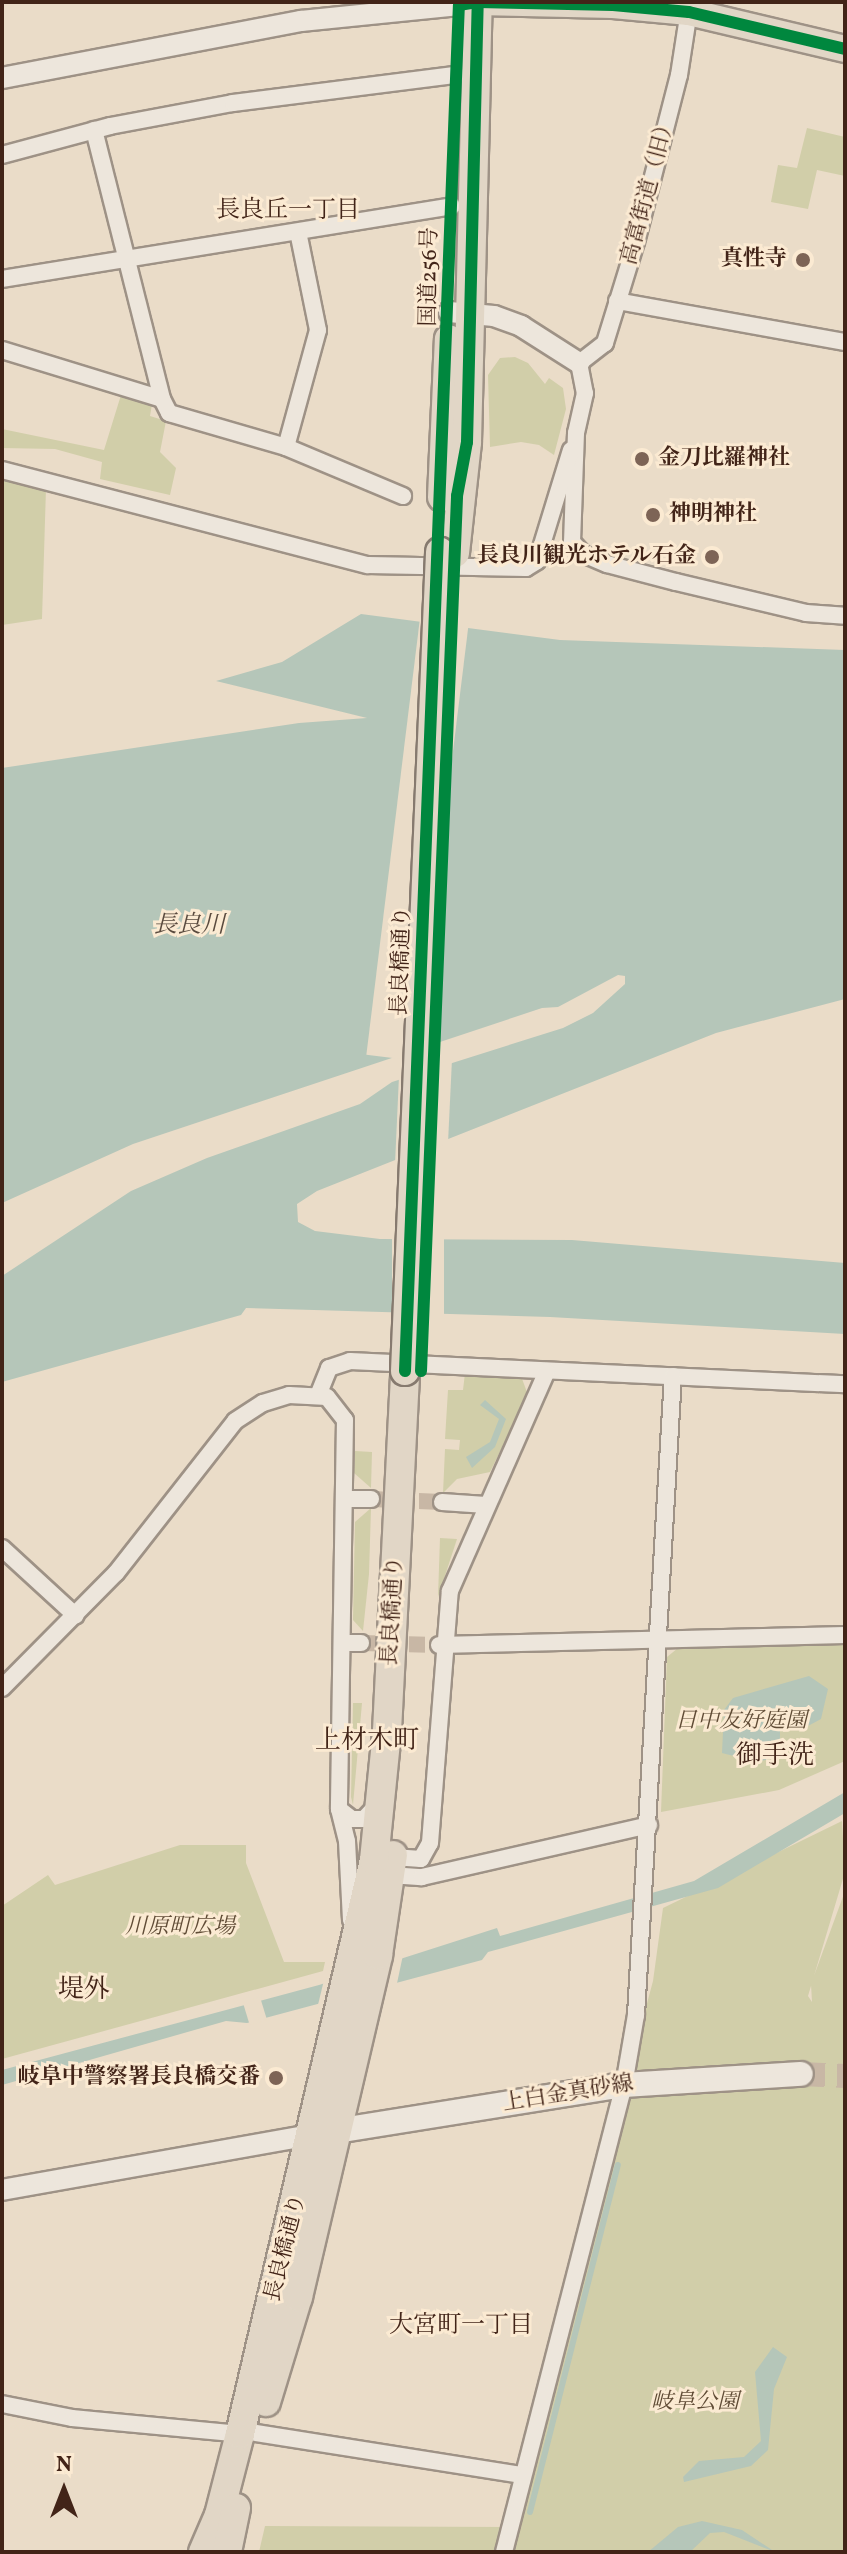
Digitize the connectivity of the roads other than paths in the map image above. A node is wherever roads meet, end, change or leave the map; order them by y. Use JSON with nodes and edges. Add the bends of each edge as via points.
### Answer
{"nodes":[{"id":1,"x":470,"y":3,"type":"edge"},
{"id":2,"x":689,"y":7,"type":"edge"},
{"id":3,"x":845,"y":49,"type":"edge"},
{"id":4,"x":456,"y":75,"type":"junction"},
{"id":5,"x":2,"y":78,"type":"edge"},
{"id":6,"x":94,"y":130,"type":"junction"},
{"id":7,"x":2,"y":155,"type":"edge"},
{"id":8,"x":452,"y":206,"type":"junction"},
{"id":9,"x":298,"y":232,"type":"junction"},
{"id":10,"x":128,"y":260,"type":"junction"},
{"id":11,"x":2,"y":279,"type":"edge"},
{"id":12,"x":617,"y":301,"type":"junction"},
{"id":13,"x":458,"y":312,"type":"junction"},
{"id":14,"x":845,"y":342,"type":"edge"},
{"id":15,"x":2,"y":350,"type":"edge"},
{"id":16,"x":579,"y":363,"type":"junction"},
{"id":17,"x":162,"y":399,"type":"junction"},
{"id":18,"x":576,"y":433,"type":"junction"},
{"id":19,"x":286,"y":447,"type":"junction"},
{"id":20,"x":2,"y":470,"type":"edge"},
{"id":21,"x":403,"y":496,"type":"dead end"},
{"id":22,"x":458,"y":556,"type":"junction"},
{"id":23,"x":845,"y":616,"type":"edge"},
{"id":24,"x":413,"y":1371,"type":"junction"},
{"id":25,"x":547,"y":1371,"type":"junction"},
{"id":26,"x":673,"y":1376,"type":"junction"},
{"id":27,"x":845,"y":1384,"type":"edge"},
{"id":28,"x":319,"y":1393,"type":"junction"},
{"id":29,"x":345,"y":1499,"type":"junction"},
{"id":30,"x":371,"y":1499,"type":"tunnel mouth"},
{"id":31,"x":442,"y":1502,"type":"tunnel mouth"},
{"id":32,"x":486,"y":1505,"type":"junction"},
{"id":33,"x":2,"y":1548,"type":"edge"},
{"id":34,"x":76,"y":1616,"type":"junction"},
{"id":35,"x":845,"y":1635,"type":"edge"},
{"id":36,"x":658,"y":1642,"type":"junction"},
{"id":37,"x":343,"y":1643,"type":"junction"},
{"id":38,"x":361,"y":1643,"type":"tunnel mouth"},
{"id":39,"x":441,"y":1645,"type":"junction"},
{"id":40,"x":2,"y":1688,"type":"edge"},
{"id":41,"x":381,"y":1799,"type":"junction"},
{"id":42,"x":339,"y":1809,"type":"junction"},
{"id":43,"x":649,"y":1829,"type":"junction"},
{"id":44,"x":392,"y":1866,"type":"junction"},
{"id":45,"x":361,"y":1955,"type":"junction"},
{"id":46,"x":801,"y":2074,"type":"tunnel mouth"},
{"id":47,"x":624,"y":2085,"type":"junction"},
{"id":48,"x":324,"y":2133,"type":"junction"},
{"id":49,"x":2,"y":2190,"type":"edge"},
{"id":50,"x":2,"y":2404,"type":"edge"},
{"id":51,"x":248,"y":2434,"type":"junction"},
{"id":52,"x":521,"y":2475,"type":"junction"},
{"id":53,"x":203,"y":2552,"type":"edge"},
{"id":54,"x":227,"y":2552,"type":"edge"},
{"id":55,"x":504,"y":2552,"type":"edge"}],
"edges":[{"from":1,"to":2,"type":"main road"},
{"from":1,"to":4,"type":"highway","name":"国道256号"},
{"from":1,"to":5,"type":"street","via":[[301,21]]},
{"from":1,"to":13,"type":"highway","name":"国道256号"},
{"from":2,"to":3,"type":"main road"},
{"from":2,"to":12,"type":"street","name":"高富街道（旧）","via":[[648,202]]},
{"from":4,"to":6,"type":"street","via":[[233,103]]},
{"from":4,"to":8,"type":"highway","name":"国道256号"},
{"from":6,"to":7,"type":"street"},
{"from":6,"to":10,"type":"street"},
{"from":8,"to":9,"type":"street"},
{"from":8,"to":13,"type":"highway","name":"国道256号"},
{"from":9,"to":10,"type":"street"},
{"from":9,"to":19,"type":"street","via":[[318,330]]},
{"from":10,"to":11,"type":"street"},
{"from":10,"to":17,"type":"street"},
{"from":12,"to":14,"type":"street"},
{"from":12,"to":16,"type":"street","name":"高富街道（旧）","via":[[605,343]]},
{"from":13,"to":16,"type":"street","via":[[521,326]]},
{"from":13,"to":22,"type":"highway","name":"国道256号"},
{"from":15,"to":17,"type":"street"},
{"from":16,"to":18,"type":"street","via":[[585,393]]},
{"from":17,"to":19,"type":"street","via":[[169,413]]},
{"from":18,"to":22,"type":"street","via":[[537,561],[526,568]]},
{"from":18,"to":23,"type":"street","via":[[571,525],[572,542],[583,554],[765,604]]},
{"from":19,"to":21,"type":"street"},
{"from":20,"to":22,"type":"street","via":[[368,565]]},
{"from":22,"to":24,"type":"highway","name":"長良橋通り","bridge":true},
{"from":24,"to":41,"type":"highway","name":"長良橋通り"},
{"from":24,"to":44,"type":"highway","name":"長良橋通り","via":[[406,1718]]},
{"from":25,"to":26,"type":"street"},
{"from":25,"to":28,"type":"street","via":[[350,1361],[329,1368]]},
{"from":25,"to":32,"type":"street"},
{"from":26,"to":27,"type":"street"},
{"from":26,"to":36,"type":"street"},
{"from":28,"to":29,"type":"street","via":[[345,1420]]},
{"from":28,"to":34,"type":"street","via":[[263,1403],[235,1421]]},
{"from":29,"to":30,"type":"street"},
{"from":29,"to":37,"type":"street"},
{"from":31,"to":32,"type":"street"},
{"from":32,"to":39,"type":"street","via":[[450,1591]]},
{"from":33,"to":34,"type":"street"},
{"from":34,"to":40,"type":"street"},
{"from":35,"to":36,"type":"street"},
{"from":36,"to":39,"type":"street"},
{"from":36,"to":43,"type":"street"},
{"from":37,"to":38,"type":"street"},
{"from":37,"to":42,"type":"street"},
{"from":39,"to":44,"type":"street","via":[[430,1843],[421,1859]]},
{"from":41,"to":42,"type":"street","via":[[364,1819],[352,1819]]},
{"from":41,"to":45,"type":"highway","name":"長良橋通り"},
{"from":42,"to":45,"type":"street"},
{"from":43,"to":44,"type":"street","via":[[422,1877]]},
{"from":43,"to":47,"type":"street"},
{"from":44,"to":45,"type":"highway","name":"長良橋通り"},
{"from":45,"to":48,"type":"highway","name":"長良橋通り"},
{"from":46,"to":47,"type":"main road","name":"上白金真砂線"},
{"from":47,"to":48,"type":"main road","name":"上白金真砂線"},
{"from":47,"to":52,"type":"street"},
{"from":48,"to":49,"type":"street"},
{"from":48,"to":51,"type":"highway","name":"長良橋通り","via":[[298,2297]]},
{"from":50,"to":51,"type":"street","via":[[72,2418]]},
{"from":51,"to":52,"type":"street"},
{"from":51,"to":53,"type":"highway","name":"長良橋通り"},
{"from":51,"to":54,"type":"highway","name":"長良橋通り"},
{"from":52,"to":55,"type":"street"}]}
